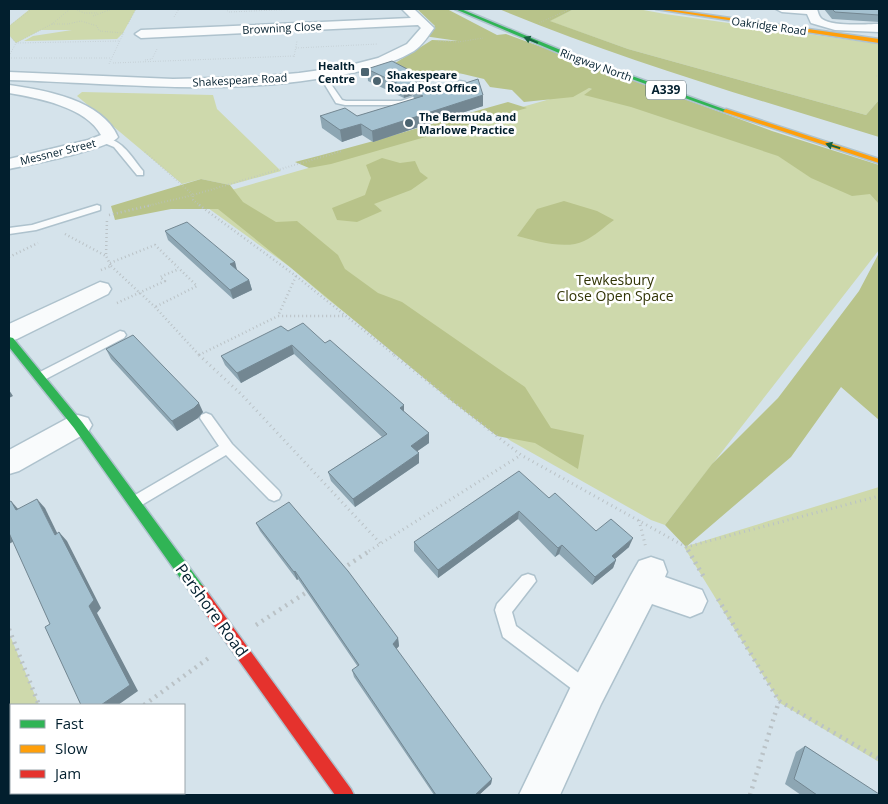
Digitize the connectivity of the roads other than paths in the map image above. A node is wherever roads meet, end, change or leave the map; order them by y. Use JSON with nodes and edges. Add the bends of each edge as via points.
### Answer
{"nodes":[{"id":1,"x":408,"y":9,"type":"edge"},
{"id":2,"x":457,"y":9,"type":"edge"},
{"id":3,"x":484,"y":9,"type":"edge"},
{"id":4,"x":658,"y":9,"type":"edge"},
{"id":5,"x":782,"y":9,"type":"edge"},
{"id":6,"x":812,"y":10,"type":"edge"},
{"id":7,"x":422,"y":21,"type":"junction"},
{"id":8,"x":879,"y":28,"type":"edge"},
{"id":9,"x":142,"y":34,"type":"dead end"},
{"id":10,"x":556,"y":38,"type":"dead end"},
{"id":11,"x":879,"y":42,"type":"edge"},
{"id":12,"x":322,"y":75,"type":"junction"},
{"id":13,"x":9,"y":76,"type":"edge"},
{"id":14,"x":462,"y":82,"type":"edge"},
{"id":15,"x":9,"y":89,"type":"edge"},
{"id":16,"x":105,"y":140,"type":"junction"},
{"id":17,"x":879,"y":161,"type":"edge"},
{"id":18,"x":9,"y":164,"type":"edge"},
{"id":19,"x":140,"y":173,"type":"dead end"},
{"id":20,"x":97,"y":208,"type":"dead end"},
{"id":21,"x":9,"y":231,"type":"edge"},
{"id":22,"x":117,"y":303,"type":"road end"},
{"id":23,"x":9,"y":333,"type":"edge"},
{"id":24,"x":120,"y":335,"type":"dead end"},
{"id":25,"x":9,"y":340,"type":"edge"},
{"id":26,"x":40,"y":377,"type":"junction"},
{"id":27,"x":206,"y":418,"type":"dead end"},
{"id":28,"x":78,"y":425,"type":"junction"},
{"id":29,"x":227,"y":448,"type":"junction"},
{"id":30,"x":9,"y":464,"type":"edge"},
{"id":31,"x":274,"y":495,"type":"dead end"},
{"id":32,"x":135,"y":502,"type":"junction"},
{"id":33,"x":528,"y":581,"type":"dead end"},
{"id":34,"x":705,"y":595,"type":"road end"},
{"id":35,"x":588,"y":691,"type":"junction"},
{"id":36,"x":346,"y":795,"type":"edge"},
{"id":37,"x":540,"y":795,"type":"edge"}],
"edges":[{"from":1,"to":7,"type":"street"},
{"from":17,"to":2,"type":"main road","name":"Ringway North","number":"A339","one_way":true,"via":[[587,62]]},
{"from":3,"to":10,"type":"main road","name":"Ringway North"},
{"from":4,"to":11,"type":"main road","name":"Oakridge Road","via":[[711,20]]},
{"from":5,"to":6,"type":"street"},
{"from":6,"to":8,"type":"street","via":[[814,19],[830,26]]},
{"from":7,"to":9,"type":"street","name":"Browning Close"},
{"from":7,"to":12,"type":"street","name":"Shakespeare Road","via":[[428,28],[424,36],[398,55],[366,67]]},
{"from":12,"to":13,"type":"street","name":"Shakespeare Road","via":[[148,83]]},
{"from":12,"to":14,"type":"lane","via":[[339,101],[345,103],[402,103]]},
{"from":15,"to":16,"type":"street","name":"Messner Street","via":[[82,108],[110,134]]},
{"from":16,"to":18,"type":"street","name":"Messner Street"},
{"from":16,"to":19,"type":"lane","via":[[117,145]]},
{"from":20,"to":21,"type":"lane","via":[[33,228]]},
{"from":22,"to":23,"type":"street","via":[[92,283]]},
{"from":24,"to":26,"type":"lane"},
{"from":25,"to":26,"type":"main road","name":"Pershore Road"},
{"from":26,"to":28,"type":"main road","name":"Pershore Road"},
{"from":27,"to":29,"type":"lane"},
{"from":28,"to":30,"type":"street"},
{"from":28,"to":32,"type":"main road","name":"Pershore Road"},
{"from":29,"to":31,"type":"lane"},
{"from":29,"to":32,"type":"lane"},
{"from":32,"to":36,"type":"main road","name":"Pershore Road"},
{"from":33,"to":35,"type":"lane","via":[[503,610],[509,631]]},
{"from":34,"to":35,"type":"street","via":[[647,579]]},
{"from":35,"to":37,"type":"street"}]}
